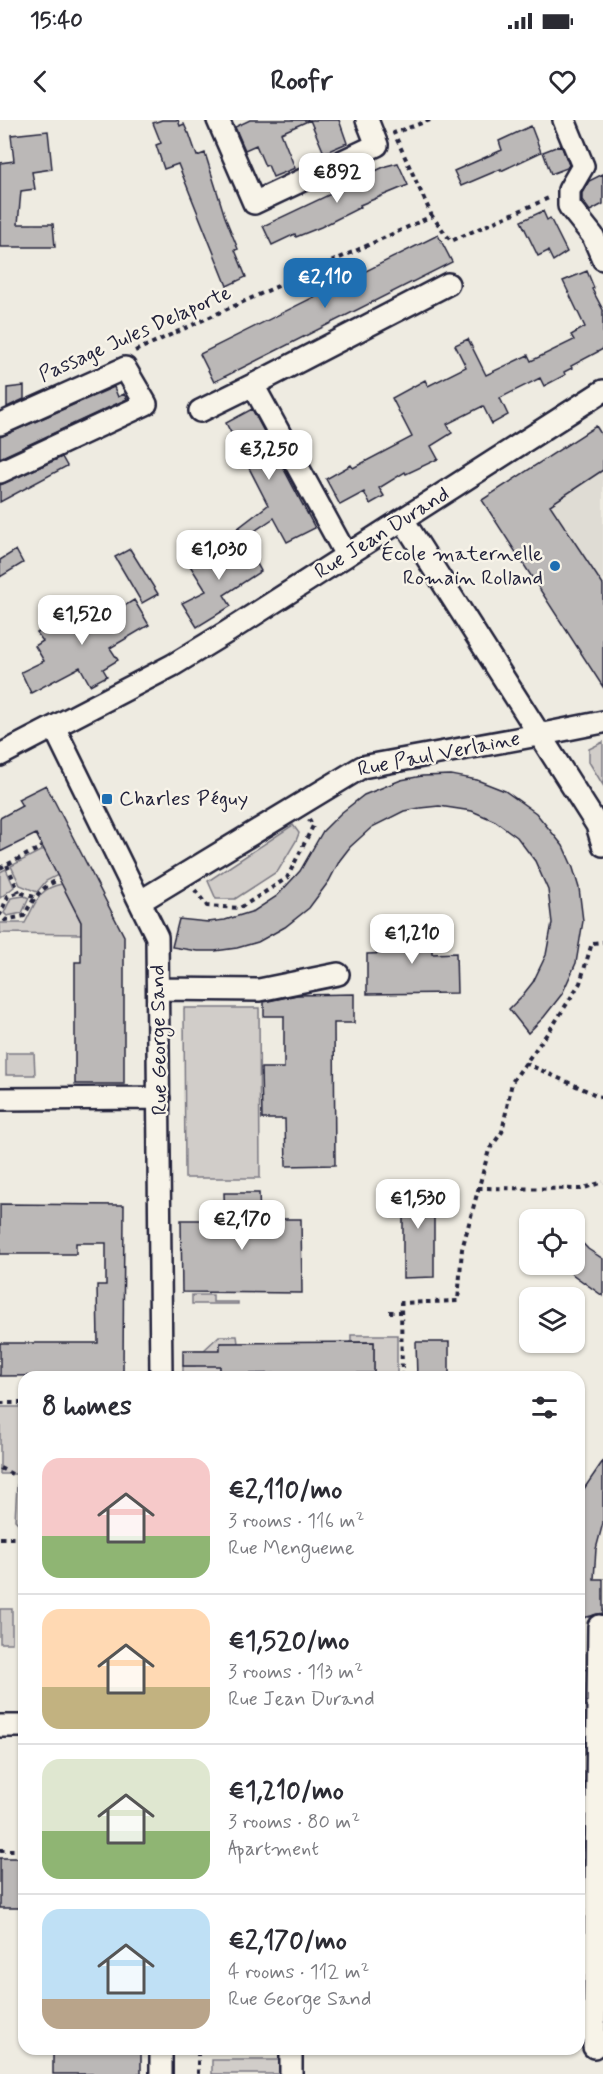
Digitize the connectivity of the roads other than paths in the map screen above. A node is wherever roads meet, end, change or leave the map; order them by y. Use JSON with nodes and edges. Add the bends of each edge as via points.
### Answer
{"nodes":[{"id":1,"x":218,"y":120,"type":"edge"},
{"id":2,"x":367,"y":120,"type":"edge"},
{"id":3,"x":564,"y":120,"type":"edge"},
{"id":4,"x":603,"y":259,"type":"edge"},
{"id":5,"x":448,"y":284,"type":"dead end"},
{"id":6,"x":253,"y":385,"type":"junction"},
{"id":7,"x":603,"y":391,"type":"edge"},
{"id":8,"x":200,"y":411,"type":"dead end"},
{"id":9,"x":0,"y":424,"type":"edge"},
{"id":10,"x":0,"y":472,"type":"edge"},
{"id":11,"x":403,"y":520,"type":"junction"},
{"id":12,"x":346,"y":555,"type":"junction"},
{"id":13,"x":603,"y":722,"type":"edge"},
{"id":14,"x":54,"y":727,"type":"junction"},
{"id":15,"x":538,"y":735,"type":"junction"},
{"id":16,"x":0,"y":754,"type":"edge"},
{"id":17,"x":603,"y":845,"type":"edge"},
{"id":18,"x":141,"y":901,"type":"junction"},
{"id":19,"x":338,"y":974,"type":"dead end"},
{"id":20,"x":158,"y":989,"type":"junction"},
{"id":21,"x":159,"y":1098,"type":"junction"},
{"id":22,"x":0,"y":1099,"type":"edge"},
{"id":23,"x":161,"y":1371,"type":"edge"},
{"id":24,"x":594,"y":1627,"type":"edge"},
{"id":25,"x":0,"y":1726,"type":"edge"},
{"id":26,"x":18,"y":1726,"type":"edge"},
{"id":27,"x":592,"y":2047,"type":"edge"},
{"id":28,"x":161,"y":2055,"type":"edge"},
{"id":29,"x":291,"y":2055,"type":"edge"},
{"id":30,"x":161,"y":2074,"type":"edge"},
{"id":31,"x":291,"y":2074,"type":"edge"}],
"edges":[{"from":1,"to":2,"type":"street","via":[[254,203],[377,145]]},
{"from":3,"to":4,"type":"street","via":[[583,166],[568,190],[569,206],[593,236]]},
{"from":5,"to":6,"type":"street"},
{"from":6,"to":8,"type":"street"},
{"from":6,"to":12,"type":"street"},
{"from":7,"to":11,"type":"street","name":"Rue Jean Durand"},
{"from":9,"to":10,"type":"street","via":[[125,368],[146,404]]},
{"from":11,"to":12,"type":"street","name":"Rue Jean Durand"},
{"from":11,"to":15,"type":"street"},
{"from":12,"to":14,"type":"street","name":"Rue Jean Durand","via":[[182,660]]},
{"from":13,"to":15,"type":"street"},
{"from":14,"to":16,"type":"street","name":"Rue Jean Durand"},
{"from":14,"to":18,"type":"street","name":"Rue George Sand"},
{"from":15,"to":17,"type":"street","name":"Rue Paul Verlaine","via":[[597,825]]},
{"from":15,"to":18,"type":"street","name":"Rue Paul Verlaine","via":[[362,767]]},
{"from":18,"to":20,"type":"street","name":"Rue George Sand","via":[[158,937]]},
{"from":19,"to":20,"type":"street","via":[[259,990]]},
{"from":20,"to":21,"type":"street","name":"Rue George Sand"},
{"from":21,"to":22,"type":"street"},
{"from":21,"to":23,"type":"street","name":"Rue George Sand"},
{"from":24,"to":27,"type":"street"},
{"from":25,"to":26,"type":"street"},
{"from":28,"to":30,"type":"street"},
{"from":29,"to":31,"type":"street"}]}
